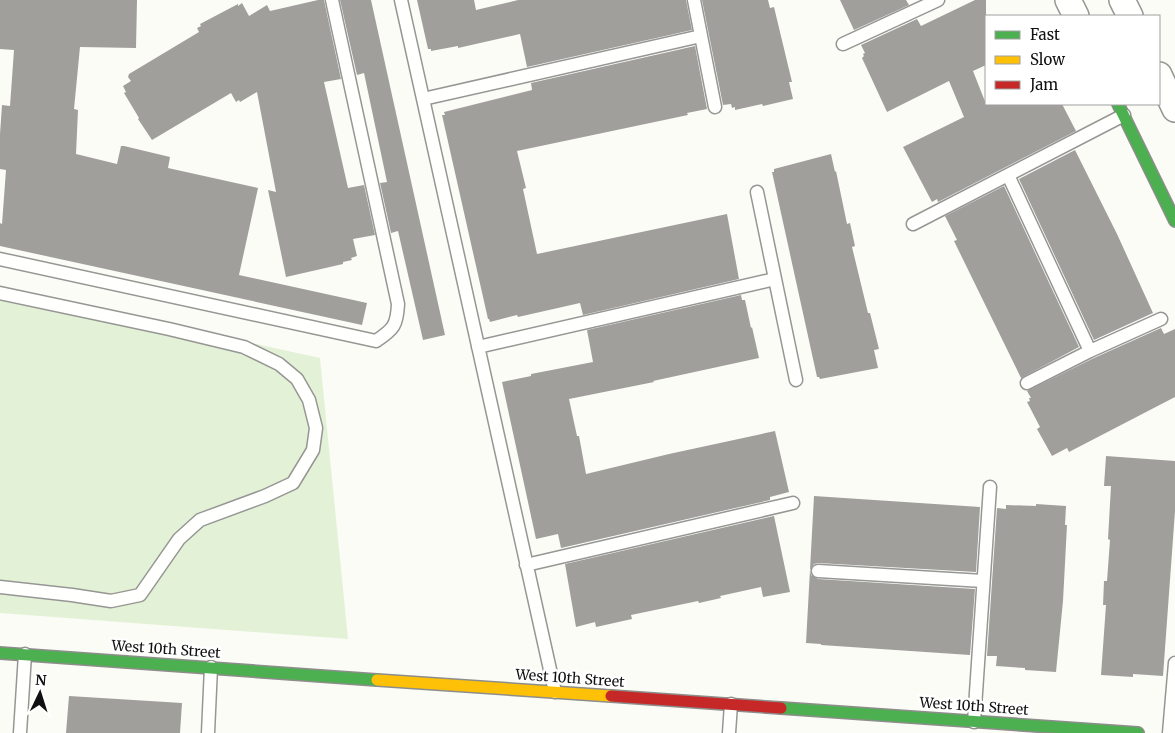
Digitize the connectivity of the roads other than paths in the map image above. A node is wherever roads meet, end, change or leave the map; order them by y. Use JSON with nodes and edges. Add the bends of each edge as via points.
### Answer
{"nodes":[{"id":1,"x":332,"y":0,"type":"edge"},
{"id":2,"x":401,"y":0,"type":"edge"},
{"id":3,"x":694,"y":0,"type":"edge"},
{"id":4,"x":938,"y":0,"type":"edge"},
{"id":5,"x":1068,"y":0,"type":"edge"},
{"id":6,"x":1122,"y":0,"type":"edge"},
{"id":7,"x":921,"y":4,"type":"edge"},
{"id":8,"x":1076,"y":15,"type":"edge"},
{"id":9,"x":1130,"y":15,"type":"edge"},
{"id":10,"x":701,"y":36,"type":"junction"},
{"id":11,"x":843,"y":44,"type":"dead end"},
{"id":12,"x":1160,"y":77,"type":"edge"},
{"id":13,"x":423,"y":99,"type":"junction"},
{"id":14,"x":1174,"y":105,"type":"edge"},
{"id":15,"x":715,"y":107,"type":"dead end"},
{"id":16,"x":1121,"y":109,"type":"edge"},
{"id":17,"x":1008,"y":175,"type":"junction"},
{"id":18,"x":757,"y":192,"type":"dead end"},
{"id":19,"x":1175,"y":221,"type":"edge"},
{"id":20,"x":913,"y":224,"type":"dead end"},
{"id":21,"x":0,"y":259,"type":"edge"},
{"id":22,"x":775,"y":279,"type":"junction"},
{"id":23,"x":0,"y":293,"type":"edge"},
{"id":24,"x":1161,"y":319,"type":"dead end"},
{"id":25,"x":478,"y":347,"type":"junction"},
{"id":26,"x":1090,"y":351,"type":"junction"},
{"id":27,"x":796,"y":380,"type":"dead end"},
{"id":28,"x":1028,"y":383,"type":"dead end"},
{"id":29,"x":990,"y":487,"type":"dead end"},
{"id":30,"x":793,"y":503,"type":"dead end"},
{"id":31,"x":526,"y":565,"type":"junction"},
{"id":32,"x":818,"y":570,"type":"dead end"},
{"id":33,"x":983,"y":581,"type":"junction"},
{"id":34,"x":0,"y":587,"type":"edge"},
{"id":35,"x":0,"y":653,"type":"edge"},
{"id":36,"x":25,"y":654,"type":"junction"},
{"id":37,"x":1175,"y":663,"type":"edge"},
{"id":38,"x":211,"y":667,"type":"junction"},
{"id":39,"x":555,"y":692,"type":"junction"},
{"id":40,"x":731,"y":704,"type":"junction"},
{"id":41,"x":974,"y":722,"type":"junction"},
{"id":42,"x":955,"y":727,"type":"edge"},
{"id":43,"x":1105,"y":732,"type":"edge"},
{"id":44,"x":20,"y":733,"type":"edge"},
{"id":45,"x":208,"y":733,"type":"edge"},
{"id":46,"x":729,"y":733,"type":"edge"},
{"id":47,"x":1138,"y":733,"type":"edge"},
{"id":48,"x":1169,"y":733,"type":"edge"}],
"edges":[{"from":1,"to":21,"type":"lane","via":[[398,304],[397,318],[390,332],[376,341]]},
{"from":2,"to":13,"type":"lane"},
{"from":3,"to":10,"type":"lane"},
{"from":4,"to":7,"type":"lane"},
{"from":5,"to":8,"type":"street"},
{"from":6,"to":9,"type":"street"},
{"from":7,"to":11,"type":"lane"},
{"from":10,"to":13,"type":"lane"},
{"from":10,"to":15,"type":"lane"},
{"from":12,"to":14,"type":"street"},
{"from":13,"to":25,"type":"lane"},
{"from":16,"to":17,"type":"lane"},
{"from":16,"to":19,"type":"street"},
{"from":17,"to":20,"type":"lane"},
{"from":17,"to":26,"type":"lane"},
{"from":18,"to":22,"type":"lane"},
{"from":22,"to":25,"type":"lane"},
{"from":22,"to":27,"type":"lane"},
{"from":23,"to":34,"type":"lane","via":[[244,347],[279,364],[297,379],[310,400],[316,428],[313,450],[293,483],[200,520],[180,539],[140,595],[111,602]]},
{"from":24,"to":26,"type":"lane"},
{"from":25,"to":31,"type":"lane"},
{"from":26,"to":28,"type":"lane"},
{"from":29,"to":33,"type":"lane"},
{"from":30,"to":31,"type":"lane"},
{"from":31,"to":39,"type":"lane"},
{"from":32,"to":33,"type":"lane"},
{"from":33,"to":41,"type":"lane"},
{"from":35,"to":36,"type":"street","name":"West 10th Street"},
{"from":36,"to":38,"type":"street","name":"West 10th Street"},
{"from":36,"to":44,"type":"lane"},
{"from":37,"to":48,"type":"lane"},
{"from":38,"to":39,"type":"street","name":"West 10th Street"},
{"from":38,"to":45,"type":"lane"},
{"from":39,"to":40,"type":"street","name":"West 10th Street"},
{"from":40,"to":42,"type":"street","name":"West 10th Street"},
{"from":40,"to":46,"type":"lane"},
{"from":41,"to":42,"type":"street","name":"West 10th Street"},
{"from":41,"to":43,"type":"street","name":"West 10th Street"},
{"from":43,"to":47,"type":"street","name":"West 10th Street"}]}
